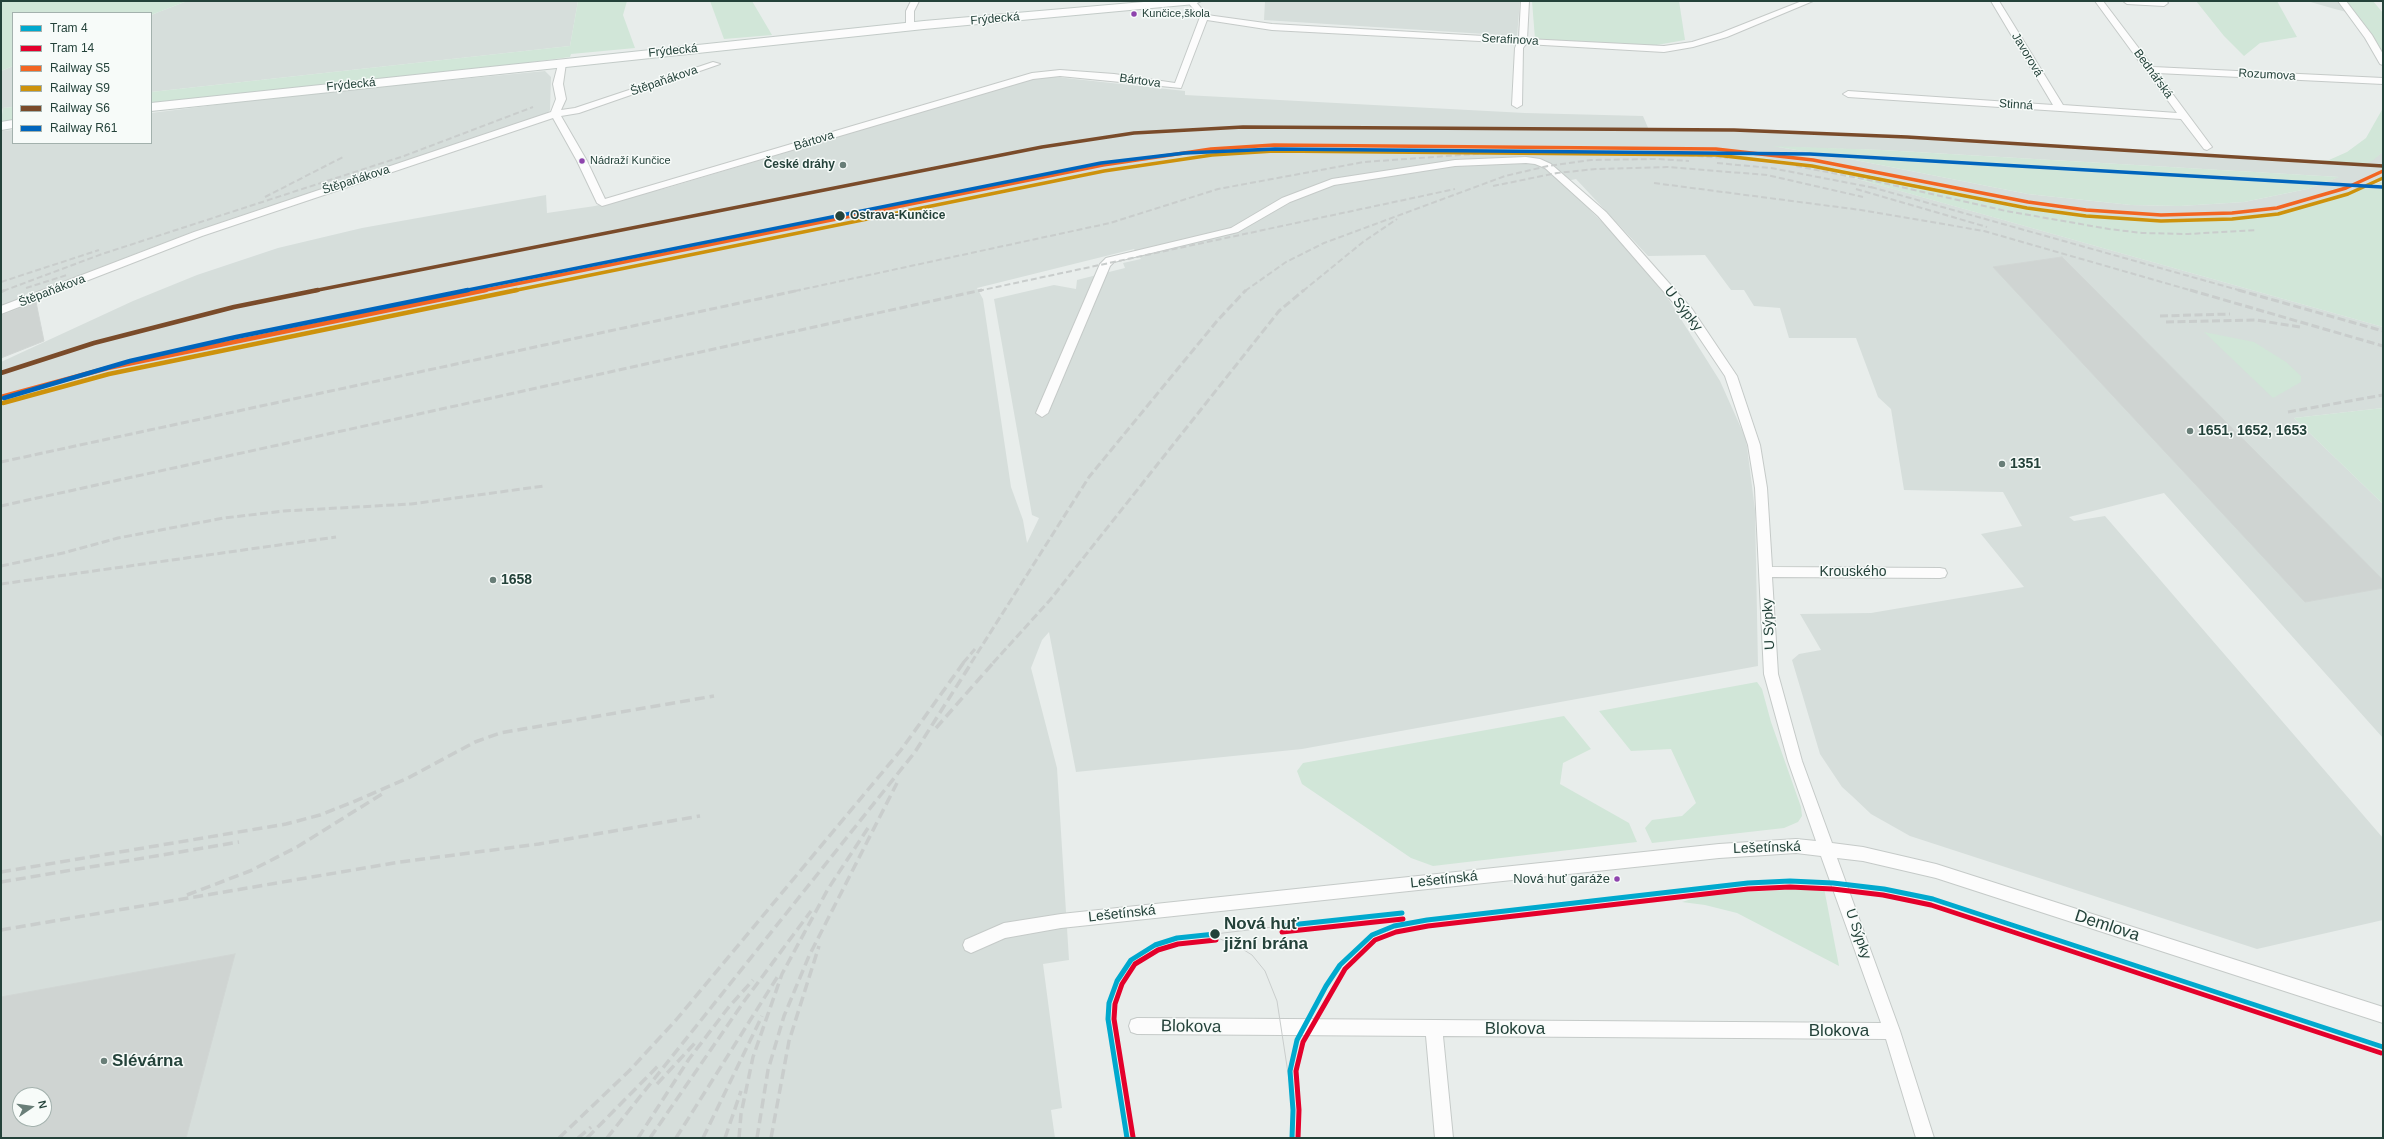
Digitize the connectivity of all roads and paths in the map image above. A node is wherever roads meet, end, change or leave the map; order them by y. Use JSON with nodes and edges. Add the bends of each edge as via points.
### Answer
{"nodes":[{"id":1,"x":915,"y":1,"type":"edge"},
{"id":2,"x":1191,"y":1,"type":"edge"},
{"id":3,"x":1195,"y":1,"type":"edge"},
{"id":4,"x":1525,"y":1,"type":"edge"},
{"id":5,"x":1809,"y":1,"type":"edge"},
{"id":6,"x":1995,"y":1,"type":"edge"},
{"id":7,"x":2099,"y":1,"type":"edge"},
{"id":8,"x":2127,"y":1,"type":"edge"},
{"id":9,"x":2342,"y":1,"type":"edge"},
{"id":10,"x":2164,"y":3,"type":"dead end"},
{"id":11,"x":1204,"y":17,"type":"junction"},
{"id":12,"x":910,"y":27,"type":"junction"},
{"id":13,"x":1523,"y":41,"type":"junction"},
{"id":14,"x":2383,"y":62,"type":"edge"},
{"id":15,"x":562,"y":63,"type":"junction"},
{"id":16,"x":716,"y":64,"type":"dead end"},
{"id":17,"x":2150,"y":70,"type":"junction"},
{"id":18,"x":2383,"y":81,"type":"edge"},
{"id":19,"x":1848,"y":94,"type":"dead end"},
{"id":20,"x":1517,"y":105,"type":"dead end"},
{"id":21,"x":152,"y":107,"type":"edge"},
{"id":22,"x":2060,"y":108,"type":"junction"},
{"id":23,"x":555,"y":114,"type":"junction"},
{"id":24,"x":2183,"y":116,"type":"junction"},
{"id":25,"x":12,"y":124,"type":"edge"},
{"id":26,"x":1,"y":126,"type":"edge"},
{"id":27,"x":2207,"y":147,"type":"dead end"},
{"id":28,"x":1,"y":310,"type":"edge"},
{"id":29,"x":1042,"y":413,"type":"dead end"},
{"id":30,"x":1766,"y":572,"type":"junction"},
{"id":31,"x":1940,"y":573,"type":"dead end"},
{"id":32,"x":1828,"y":848,"type":"junction"},
{"id":33,"x":971,"y":945,"type":"dead end"},
{"id":34,"x":2383,"y":1015,"type":"edge"},
{"id":35,"x":1137,"y":1026,"type":"dead end"},
{"id":36,"x":1434,"y":1029,"type":"junction"},
{"id":37,"x":1892,"y":1031,"type":"junction"},
{"id":38,"x":1444,"y":1138,"type":"edge"},
{"id":39,"x":1925,"y":1138,"type":"edge"}],
"edges":[{"from":1,"to":12,"type":"street","via":[[910,11]]},
{"from":2,"to":3,"type":"main road","name":"Frýdecká"},
{"from":2,"to":11,"type":"street"},
{"from":2,"to":12,"type":"main road","name":"Frýdecká"},
{"from":4,"to":13,"type":"street"},
{"from":5,"to":13,"type":"street","name":"Serafinova","via":[[1724,35],[1664,49]]},
{"from":6,"to":22,"type":"street","name":"Javorová"},
{"from":7,"to":17,"type":"street","name":"Bednářská"},
{"from":8,"to":10,"type":"street"},
{"from":9,"to":14,"type":"street","via":[[2369,36]]},
{"from":11,"to":13,"type":"street","name":"Serafinova","via":[[1272,26]]},
{"from":11,"to":23,"type":"street","name":"Bártova","via":[[1178,86],[1114,77],[1043,74],[602,203]]},
{"from":12,"to":15,"type":"main road","name":"Frýdecká"},
{"from":13,"to":20,"type":"street","via":[[1519,48]]},
{"from":15,"to":21,"type":"main road","name":"Frýdecká"},
{"from":15,"to":23,"type":"street","via":[[558,84],[560,99]]},
{"from":16,"to":23,"type":"street","name":"Štěpaňákova","via":[[576,111]]},
{"from":17,"to":18,"type":"street","name":"Rozumova"},
{"from":17,"to":24,"type":"street","name":"Bednářská"},
{"from":19,"to":22,"type":"street","name":"Stinná"},
{"from":22,"to":24,"type":"street","name":"Stinná"},
{"from":23,"to":28,"type":"street","name":"Štěpaňákova","via":[[198,234]]},
{"from":24,"to":27,"type":"street","name":"Bednářská"},
{"from":25,"to":26,"type":"main road"},
{"from":29,"to":30,"type":"street","name":"U Sýpky","via":[[1105,264],[1110,260],[1234,230],[1286,200],[1332,182],[1455,163],[1514,160],[1543,163],[1611,225],[1688,312],[1731,376],[1754,445],[1761,488]]},
{"from":30,"to":31,"type":"street","name":"Krouského"},
{"from":30,"to":32,"type":"street","name":"U Sýpky","via":[[1771,674],[1795,761]]},
{"from":32,"to":33,"type":"street","name":"Lešetínská","via":[[1778,846],[1719,850],[1061,920],[1004,931]]},
{"from":32,"to":34,"type":"street","name":"Demlova","via":[[1936,871]]},
{"from":32,"to":37,"type":"street","name":"U Sýpky"},
{"from":35,"to":36,"type":"street","name":"Blokova"},
{"from":36,"to":37,"type":"street","name":"Blokova"},
{"from":36,"to":38,"type":"street"},
{"from":37,"to":39,"type":"street","name":"U Sýpky"}]}
